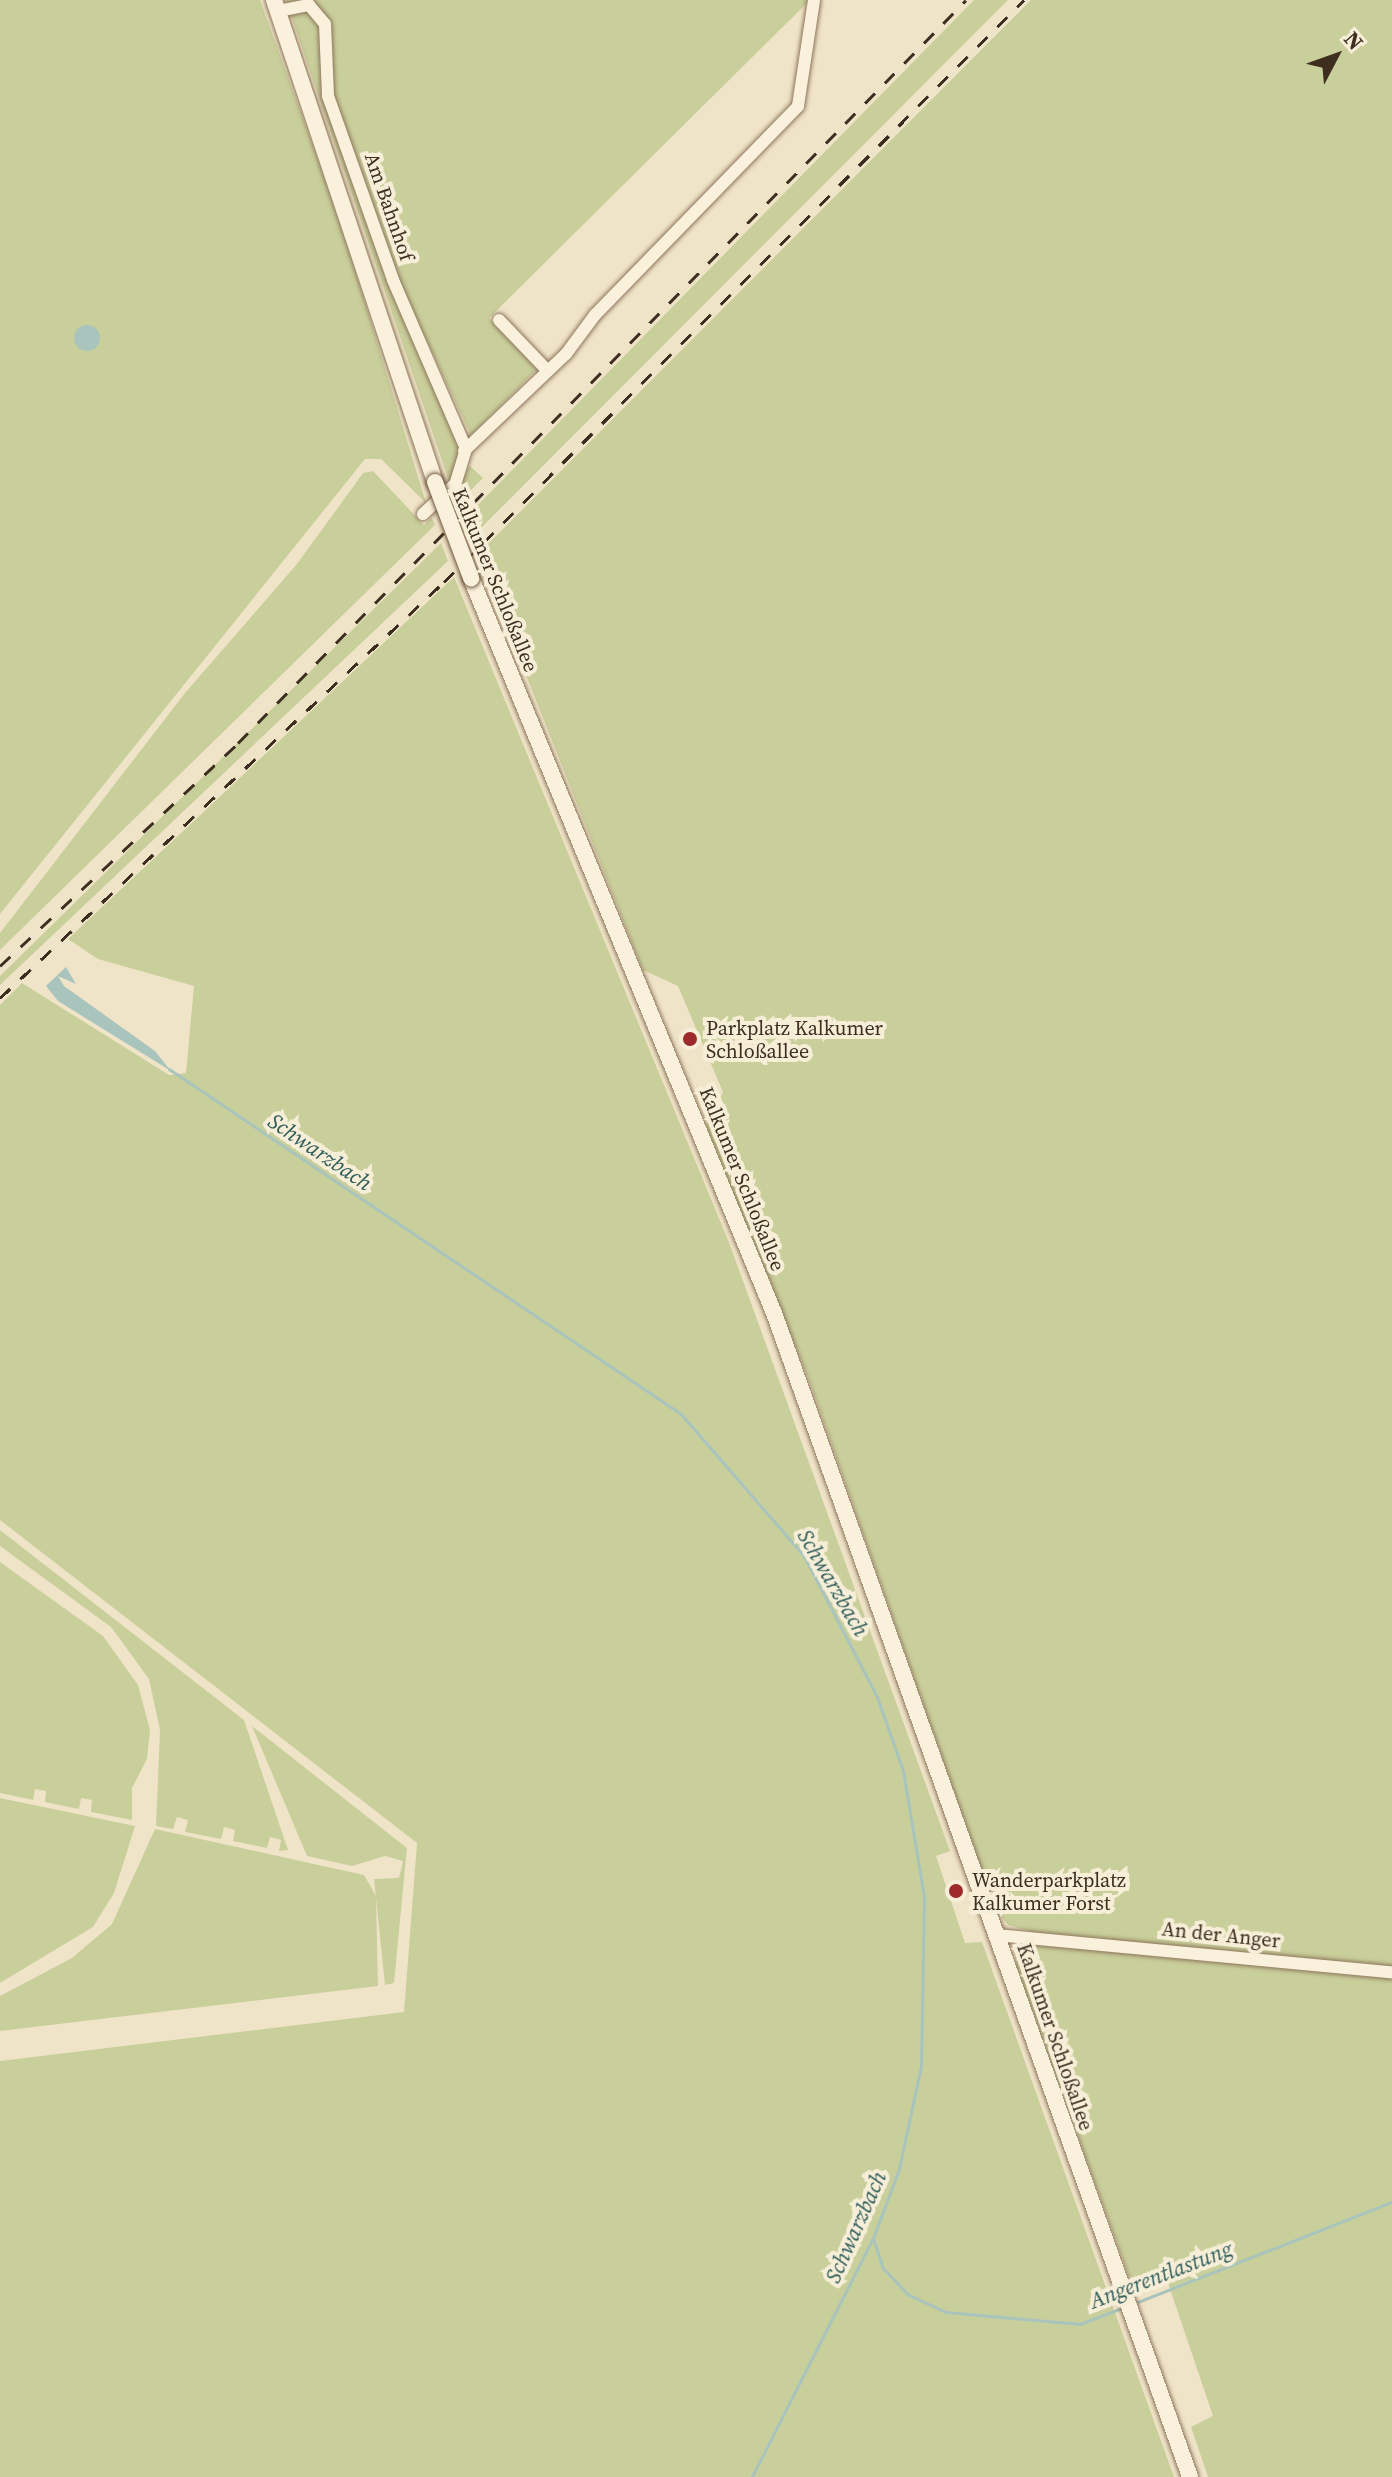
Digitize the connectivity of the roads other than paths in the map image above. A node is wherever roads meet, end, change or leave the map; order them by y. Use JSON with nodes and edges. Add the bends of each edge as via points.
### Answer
{"nodes":[{"id":1,"x":814,"y":0,"type":"edge"},
{"id":2,"x":276,"y":6,"type":"edge"},
{"id":3,"x":499,"y":320,"type":"dead end"},
{"id":4,"x":547,"y":370,"type":"junction"},
{"id":5,"x":465,"y":450,"type":"junction"},
{"id":6,"x":423,"y":514,"type":"dead end"},
{"id":7,"x":997,"y":1935,"type":"junction"},
{"id":8,"x":1392,"y":1972,"type":"edge"},
{"id":9,"x":1190,"y":2477,"type":"edge"}],
"edges":[{"from":1,"to":4,"type":"street","via":[[798,106]]},
{"from":2,"to":5,"type":"street","name":"Am Bahnhof","via":[[309,5],[325,24],[328,96],[393,280]]},
{"from":2,"to":7,"type":"main road","name":"Kalkumer Schloßallee","bridge":true,"via":[[435,482],[745,1238]]},
{"from":3,"to":4,"type":"street"},
{"from":4,"to":5,"type":"street"},
{"from":5,"to":6,"type":"street","via":[[455,484]]},
{"from":7,"to":8,"type":"street","name":"An der Anger"},
{"from":7,"to":9,"type":"main road","name":"Kalkumer Schloßallee"}]}
